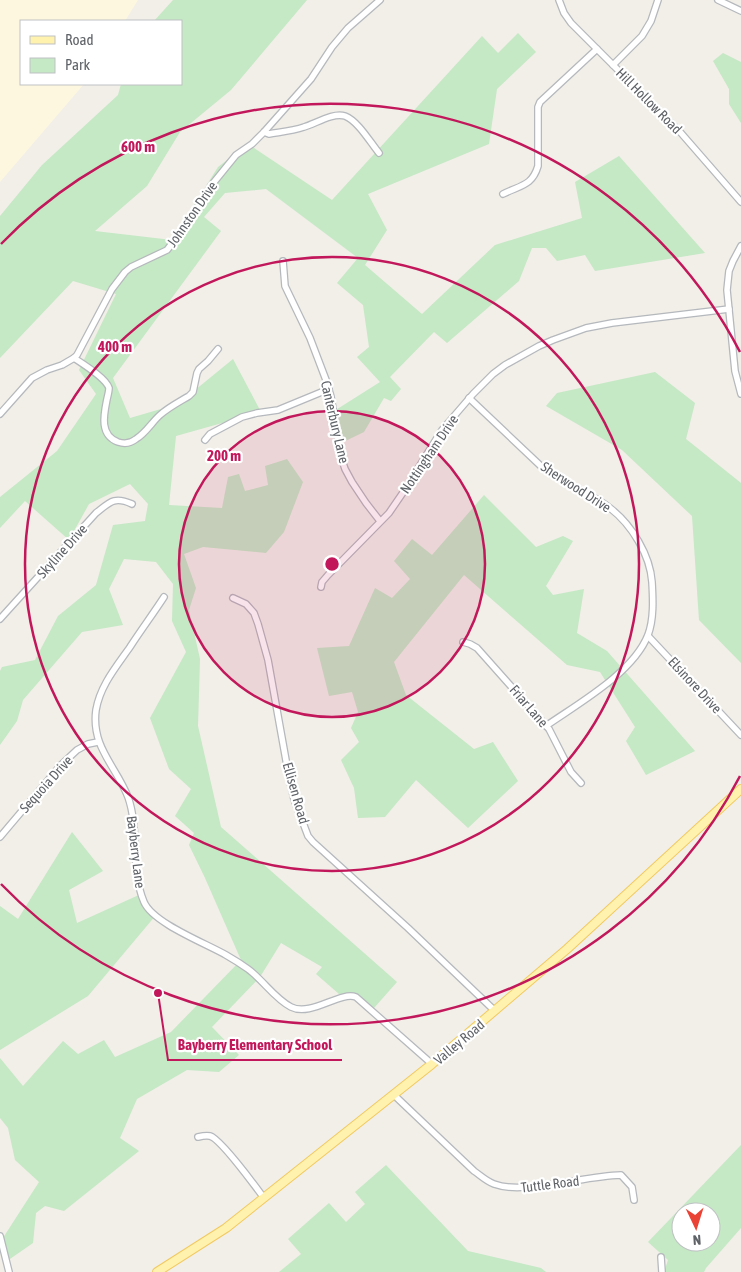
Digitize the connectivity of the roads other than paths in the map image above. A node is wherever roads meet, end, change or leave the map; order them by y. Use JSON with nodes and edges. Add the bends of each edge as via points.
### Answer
{"nodes":[{"id":1,"x":380,"y":0,"type":"edge"},
{"id":2,"x":559,"y":0,"type":"edge"},
{"id":3,"x":658,"y":0,"type":"edge"},
{"id":4,"x":718,"y":0,"type":"edge"},
{"id":5,"x":741,"y":11,"type":"edge"},
{"id":6,"x":598,"y":49,"type":"junction"},
{"id":7,"x":613,"y":64,"type":"junction"},
{"id":8,"x":264,"y":132,"type":"junction"},
{"id":9,"x":379,"y":153,"type":"dead end"},
{"id":10,"x":504,"y":194,"type":"dead end"},
{"id":11,"x":741,"y":202,"type":"edge"},
{"id":12,"x":741,"y":246,"type":"edge"},
{"id":13,"x":739,"y":256,"type":"edge"},
{"id":14,"x":283,"y":261,"type":"dead end"},
{"id":15,"x":729,"y":309,"type":"junction"},
{"id":16,"x":218,"y":349,"type":"dead end"},
{"id":17,"x":74,"y":358,"type":"junction"},
{"id":18,"x":329,"y":389,"type":"junction"},
{"id":19,"x":741,"y":394,"type":"edge"},
{"id":20,"x":469,"y":398,"type":"junction"},
{"id":21,"x":0,"y":414,"type":"edge"},
{"id":22,"x":205,"y":440,"type":"dead end"},
{"id":23,"x":132,"y":504,"type":"dead end"},
{"id":24,"x":380,"y":521,"type":"junction"},
{"id":25,"x":321,"y":587,"type":"dead end"},
{"id":26,"x":164,"y":597,"type":"dead end"},
{"id":27,"x":233,"y":598,"type":"dead end"},
{"id":28,"x":0,"y":619,"type":"edge"},
{"id":29,"x":648,"y":636,"type":"junction"},
{"id":30,"x":463,"y":642,"type":"dead end"},
{"id":31,"x":546,"y":726,"type":"junction"},
{"id":32,"x":741,"y":736,"type":"edge"},
{"id":33,"x":98,"y":742,"type":"junction"},
{"id":34,"x":580,"y":783,"type":"dead end"},
{"id":35,"x":741,"y":789,"type":"edge"},
{"id":36,"x":0,"y":836,"type":"edge"},
{"id":37,"x":495,"y":1011,"type":"junction"},
{"id":38,"x":432,"y":1064,"type":"junction"},
{"id":39,"x":394,"y":1095,"type":"junction"},
{"id":40,"x":198,"y":1137,"type":"dead end"},
{"id":41,"x":264,"y":1198,"type":"junction"},
{"id":42,"x":634,"y":1200,"type":"dead end"},
{"id":43,"x":0,"y":1236,"type":"edge"},
{"id":44,"x":661,"y":1257,"type":"dead end"},
{"id":45,"x":9,"y":1272,"type":"edge"},
{"id":46,"x":157,"y":1272,"type":"edge"},
{"id":47,"x":662,"y":1272,"type":"edge"}],
"edges":[{"from":1,"to":8,"type":"street","name":"Johnston Drive","via":[[348,28],[311,79]]},
{"from":2,"to":6,"type":"street","name":"Hill Hollow Road","via":[[571,23]]},
{"from":3,"to":7,"type":"street","via":[[642,36]]},
{"from":4,"to":5,"type":"street"},
{"from":6,"to":7,"type":"street","name":"Hill Hollow Road"},
{"from":6,"to":10,"type":"street","via":[[540,102],[536,175],[529,183]]},
{"from":7,"to":11,"type":"street","name":"Hill Hollow Road","via":[[681,132]]},
{"from":8,"to":9,"type":"street","via":[[269,134],[345,116],[359,126]]},
{"from":8,"to":17,"type":"street","name":"Johnston Drive","via":[[236,155],[210,186],[167,250],[131,266],[118,280]]},
{"from":12,"to":13,"type":"street"},
{"from":13,"to":15,"type":"street","via":[[728,271]]},
{"from":14,"to":18,"type":"street","name":"Canterbury Lane","via":[[285,286],[310,338]]},
{"from":15,"to":19,"type":"street","via":[[735,371]]},
{"from":15,"to":20,"type":"street","name":"Nottingham Drive","via":[[586,328],[539,346],[505,365]]},
{"from":16,"to":17,"type":"street","via":[[199,369],[189,396],[161,414],[136,440],[121,443],[109,436],[104,423],[109,389],[106,383]]},
{"from":17,"to":21,"type":"street","via":[[32,378]]},
{"from":18,"to":22,"type":"street","via":[[278,410],[242,417]]},
{"from":18,"to":24,"type":"street","name":"Canterbury Lane","via":[[345,469]]},
{"from":20,"to":24,"type":"street","name":"Nottingham Drive","via":[[442,430],[402,494]]},
{"from":20,"to":29,"type":"street","name":"Sherwood Drive","via":[[544,469],[610,508],[633,534],[651,574],[652,606]]},
{"from":23,"to":28,"type":"street","name":"Skyline Drive","via":[[123,500],[110,501],[96,513]]},
{"from":24,"to":25,"type":"street","name":"Nottingham Drive","via":[[328,575]]},
{"from":26,"to":33,"type":"street","name":"Bayberry Lane","via":[[102,690],[96,712]]},
{"from":27,"to":37,"type":"street","name":"Ellisen Road","via":[[246,604],[258,624],[268,660],[294,799],[308,836]]},
{"from":29,"to":31,"type":"street","name":"Sherwood Drive","via":[[628,665],[614,678]]},
{"from":29,"to":32,"type":"street","name":"Elsinore Drive"},
{"from":30,"to":31,"type":"street","name":"Friar Lane","via":[[478,648]]},
{"from":31,"to":34,"type":"street","name":"Friar Lane"},
{"from":33,"to":36,"type":"street","name":"Sequoia Drive","via":[[77,750],[60,766]]},
{"from":33,"to":38,"type":"street","name":"Bayberry Lane","via":[[130,805],[140,888],[150,911],[170,926],[255,974],[291,1007],[302,1009],[348,996],[356,997]]},
{"from":35,"to":37,"type":"main road","name":"Valley Road","via":[[603,917]]},
{"from":37,"to":38,"type":"main road","name":"Valley Road"},
{"from":38,"to":39,"type":"main road","name":"Valley Road"},
{"from":39,"to":41,"type":"main road","name":"Valley Road"},
{"from":39,"to":42,"type":"street","name":"Tuttle Road","via":[[489,1182],[519,1188],[621,1175],[632,1187]]},
{"from":40,"to":41,"type":"street","via":[[211,1136],[217,1140]]},
{"from":41,"to":46,"type":"main road","name":"Valley Road","via":[[226,1228]]},
{"from":43,"to":45,"type":"street"},
{"from":44,"to":47,"type":"street"}]}
